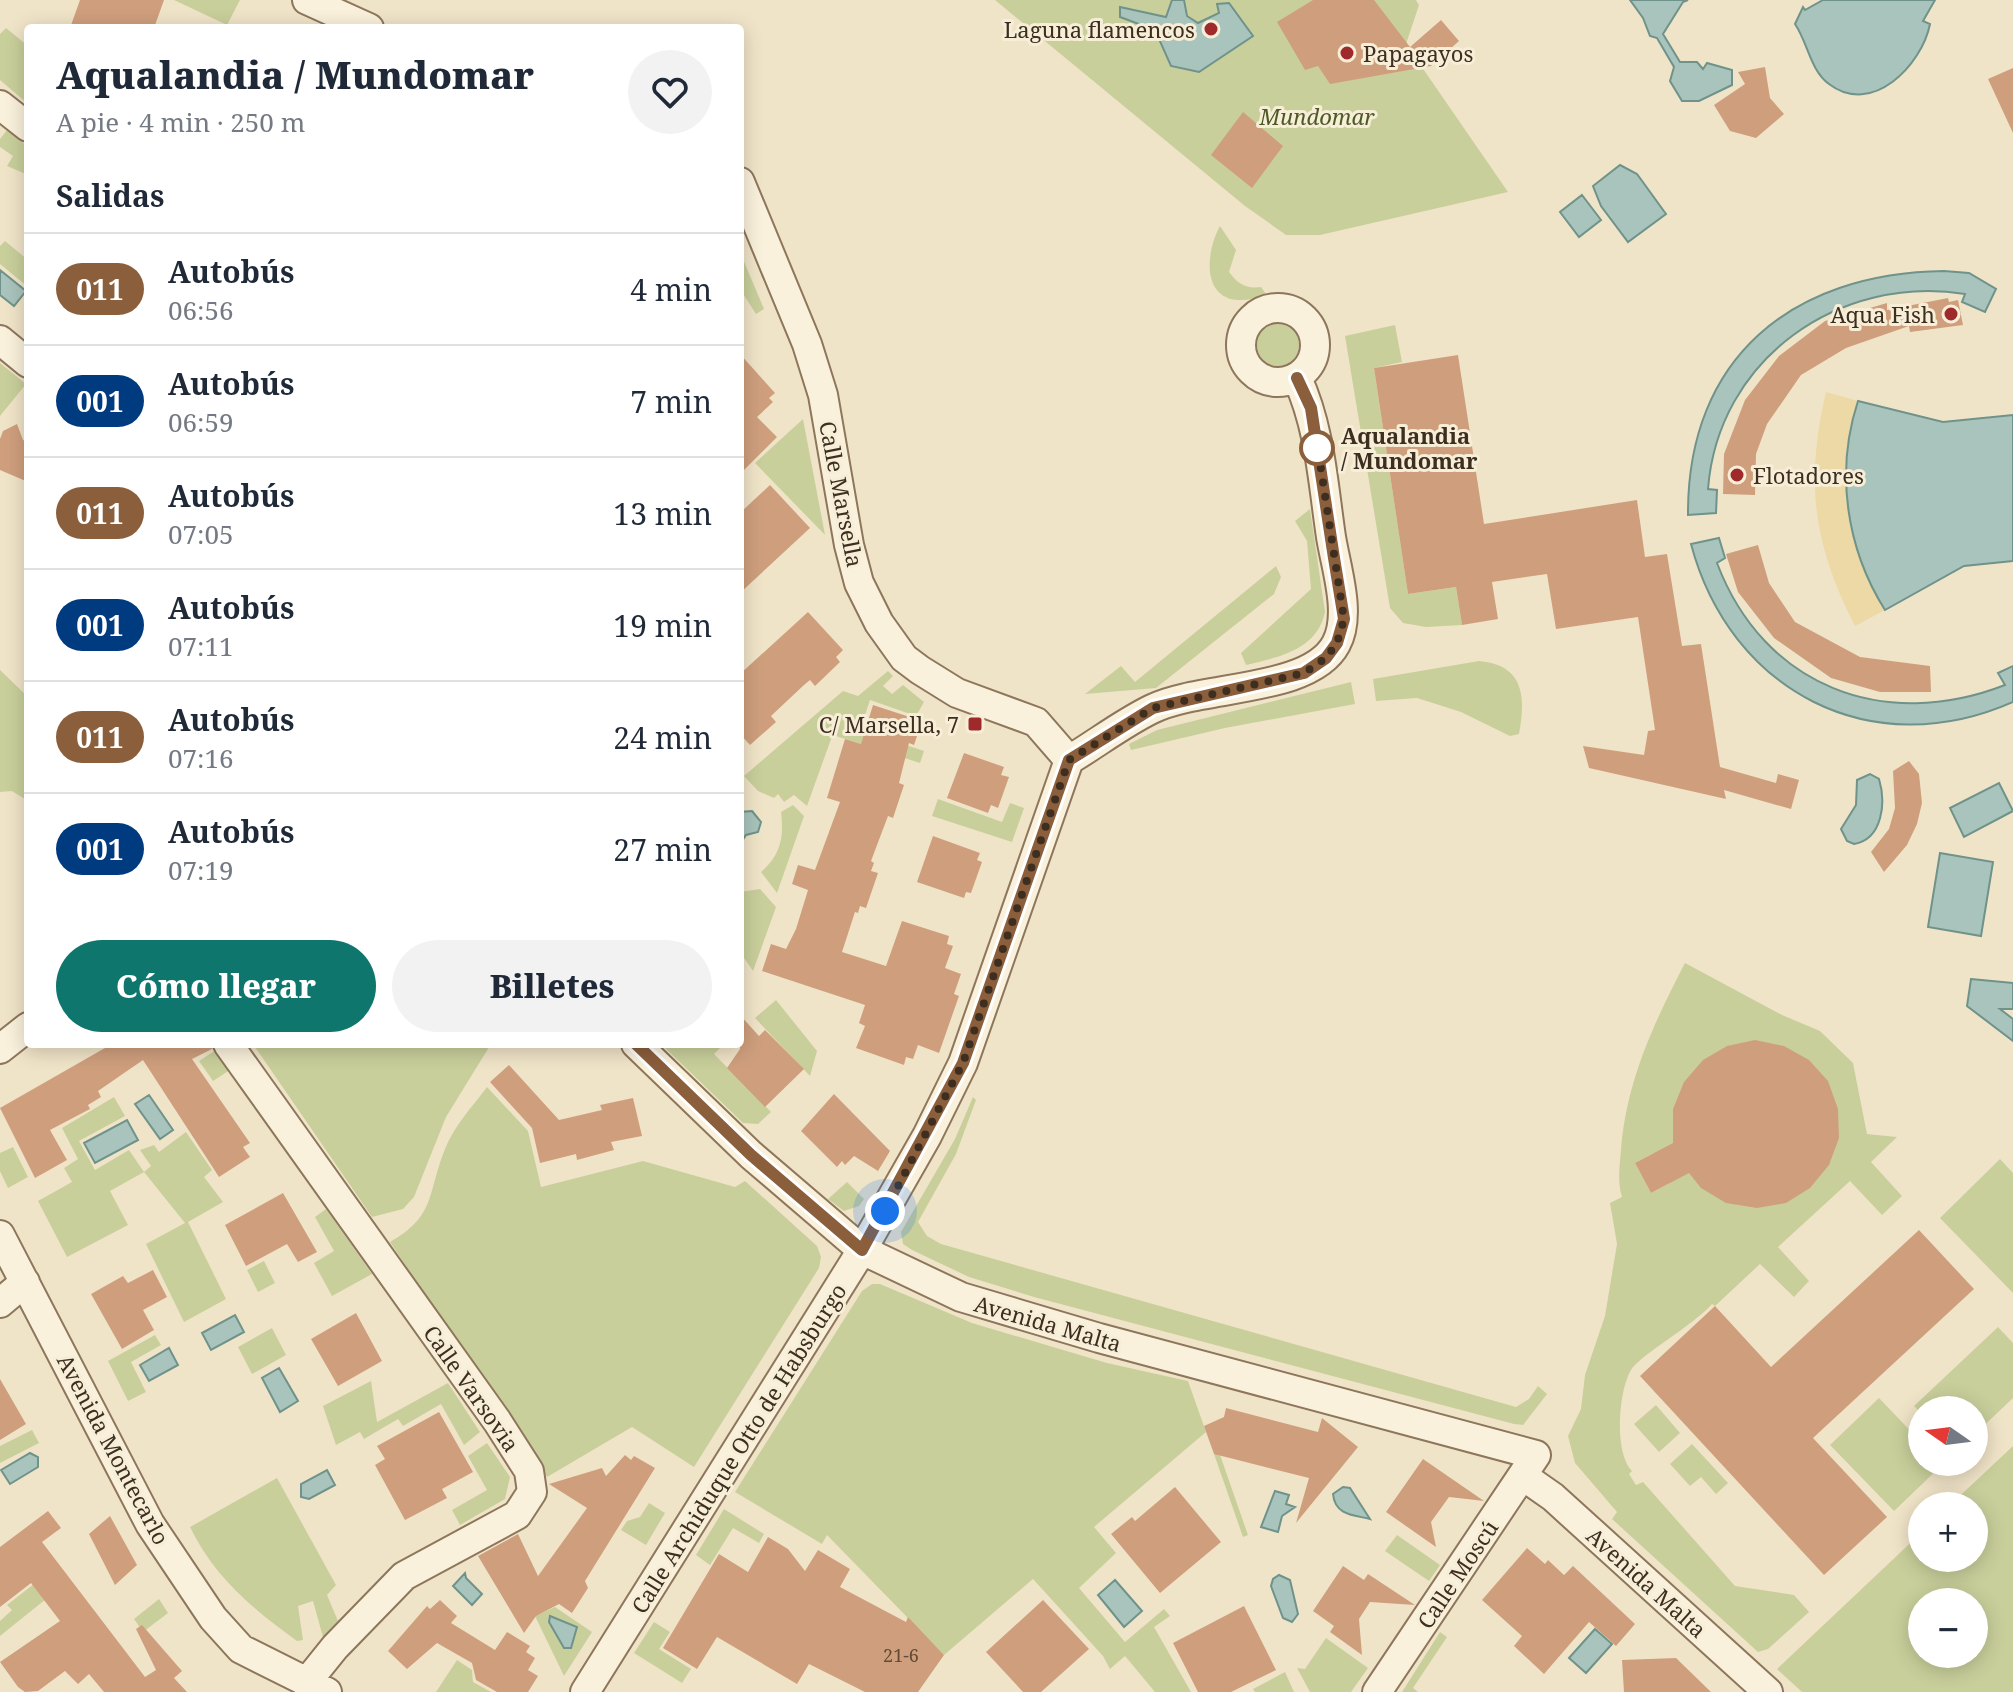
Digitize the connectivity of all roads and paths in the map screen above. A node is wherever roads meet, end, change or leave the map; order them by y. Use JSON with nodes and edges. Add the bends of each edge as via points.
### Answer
{"nodes":[{"id":1,"x":307,"y":0,"type":"edge"},
{"id":2,"x":360,"y":24,"type":"edge"},
{"id":3,"x":0,"y":105,"type":"edge"},
{"id":4,"x":24,"y":124,"type":"edge"},
{"id":5,"x":744,"y":192,"type":"edge"},
{"id":6,"x":0,"y":340,"type":"edge"},
{"id":7,"x":24,"y":360,"type":"edge"},
{"id":8,"x":1297,"y":378,"type":"dead end"},
{"id":9,"x":1069,"y":760,"type":"junction"},
{"id":10,"x":24,"y":1030,"type":"edge"},
{"id":11,"x":231,"y":1048,"type":"edge"},
{"id":12,"x":640,"y":1048,"type":"edge"},
{"id":13,"x":0,"y":1049,"type":"edge"},
{"id":14,"x":0,"y":1235,"type":"edge"},
{"id":15,"x":862,"y":1250,"type":"junction"},
{"id":16,"x":25,"y":1282,"type":"junction"},
{"id":17,"x":0,"y":1303,"type":"edge"},
{"id":18,"x":1530,"y":1466,"type":"junction"},
{"id":19,"x":316,"y":1687,"type":"edge"},
{"id":20,"x":585,"y":1692,"type":"edge"},
{"id":21,"x":1377,"y":1692,"type":"edge"},
{"id":22,"x":1768,"y":1692,"type":"edge"}],
"edges":[{"from":1,"to":2,"type":"street"},
{"from":3,"to":4,"type":"street"},
{"from":5,"to":9,"type":"street","name":"Calle Marsella","via":[[823,395],[849,545],[859,583],[879,623],[904,658],[920,670],[957,693],[1036,722]]},
{"from":6,"to":7,"type":"street"},
{"from":8,"to":9,"type":"street","via":[[1311,408],[1344,619],[1337,643],[1304,673],[1153,708]]},
{"from":9,"to":15,"type":"street","name":"Calle Archiduque Otto de Habsburgo","via":[[963,1063]]},
{"from":10,"to":13,"type":"street"},
{"from":11,"to":19,"type":"street","name":"Calle Varsovia","via":[[497,1421],[529,1471],[532,1492],[517,1515],[404,1576],[335,1647]]},
{"from":12,"to":15,"type":"street","name":"Avenida Malta","via":[[751,1155]]},
{"from":14,"to":16,"type":"street","name":"Avenida Montecarlo"},
{"from":15,"to":18,"type":"street","name":"Avenida Malta","via":[[961,1297]]},
{"from":15,"to":20,"type":"street","name":"Calle Archiduque Otto de Habsburgo"},
{"from":16,"to":17,"type":"street"},
{"from":16,"to":19,"type":"street","name":"Avenida Montecarlo","via":[[150,1524],[213,1618],[241,1649]]},
{"from":18,"to":21,"type":"street","name":"Calle Moscú"},
{"from":18,"to":22,"type":"street","name":"Avenida Malta","via":[[1553,1497]]}]}
